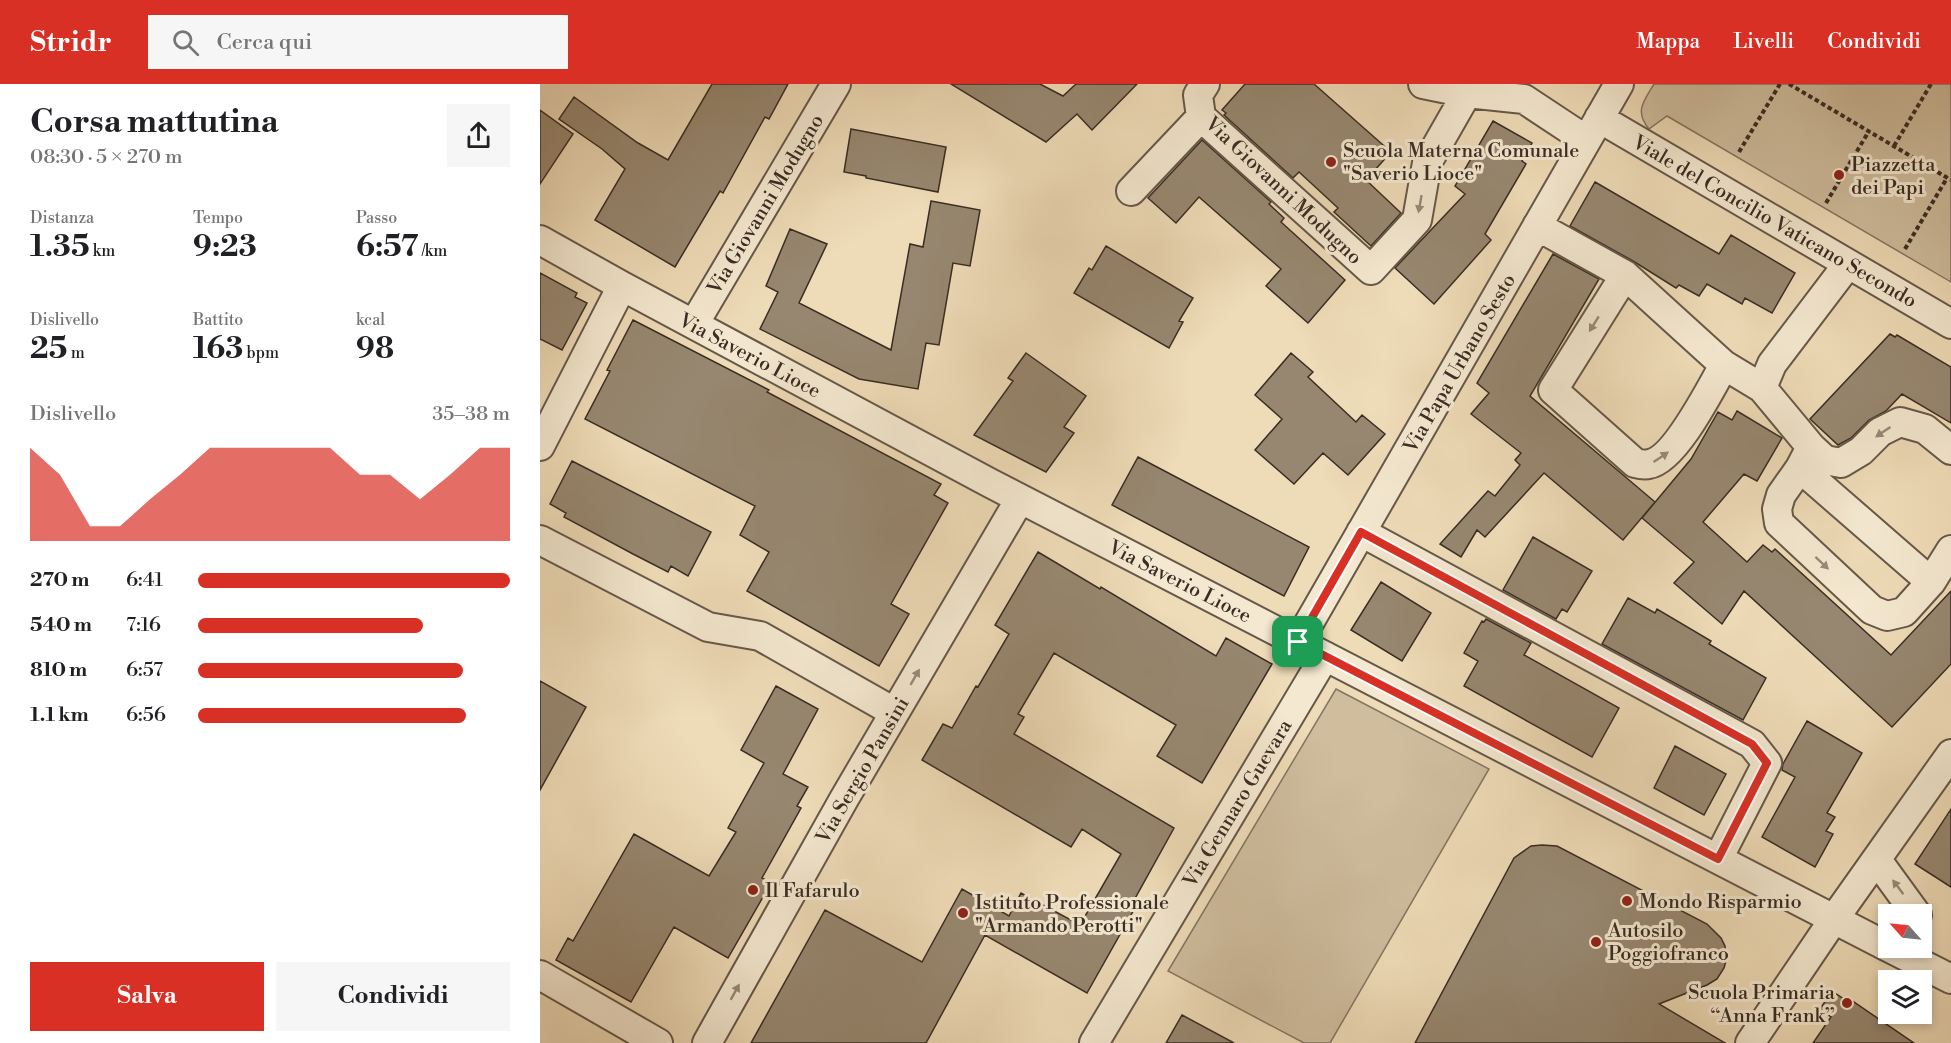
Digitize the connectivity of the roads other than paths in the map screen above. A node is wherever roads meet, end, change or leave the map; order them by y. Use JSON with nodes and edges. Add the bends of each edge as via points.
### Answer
{"nodes":[{"id":1,"x":836,"y":84,"type":"edge"},
{"id":2,"x":1205,"y":84,"type":"edge"},
{"id":3,"x":1423,"y":84,"type":"edge"},
{"id":4,"x":1619,"y":84,"type":"edge"},
{"id":5,"x":1518,"y":92,"type":"edge"},
{"id":6,"x":1467,"y":93,"type":"junction"},
{"id":7,"x":1201,"y":117,"type":"junction"},
{"id":8,"x":1593,"y":129,"type":"junction"},
{"id":9,"x":1131,"y":191,"type":"dead end"},
{"id":10,"x":1537,"y":226,"type":"junction"},
{"id":11,"x":540,"y":240,"type":"edge"},
{"id":12,"x":1848,"y":264,"type":"junction"},
{"id":13,"x":1625,"y":274,"type":"junction"},
{"id":14,"x":622,"y":286,"type":"junction"},
{"id":15,"x":694,"y":324,"type":"junction"},
{"id":16,"x":1951,"y":324,"type":"edge"},
{"id":17,"x":1724,"y":365,"type":"junction"},
{"id":18,"x":1762,"y":388,"type":"junction"},
{"id":19,"x":540,"y":446,"type":"edge"},
{"id":20,"x":1951,"y":450,"type":"edge"},
{"id":21,"x":1805,"y":458,"type":"junction"},
{"id":22,"x":1020,"y":499,"type":"junction"},
{"id":23,"x":1361,"y":532,"type":"junction"},
{"id":24,"x":540,"y":540,"type":"edge"},
{"id":25,"x":1951,"y":550,"type":"edge"},
{"id":26,"x":1931,"y":582,"type":"junction"},
{"id":27,"x":1298,"y":642,"type":"junction"},
{"id":28,"x":1325,"y":656,"type":"junction"},
{"id":29,"x":894,"y":712,"type":"junction"},
{"id":30,"x":1951,"y":754,"type":"edge"},
{"id":31,"x":1718,"y":859,"type":"junction"},
{"id":32,"x":1877,"y":860,"type":"junction"},
{"id":33,"x":1909,"y":904,"type":"edge"},
{"id":34,"x":1834,"y":919,"type":"junction"},
{"id":35,"x":1878,"y":942,"type":"edge"},
{"id":36,"x":1925,"y":958,"type":"edge"},
{"id":37,"x":540,"y":975,"type":"edge"},
{"id":38,"x":1951,"y":979,"type":"edge"},
{"id":39,"x":658,"y":1043,"type":"edge"},
{"id":40,"x":707,"y":1043,"type":"edge"},
{"id":41,"x":1094,"y":1043,"type":"edge"},
{"id":42,"x":1750,"y":1043,"type":"edge"}],
"edges":[{"from":1,"to":15,"type":"street","name":"Via Giovanni Modugno"},
{"from":2,"to":7,"type":"street","name":"Via Giovanni Modugno","via":[[1198,94]]},
{"from":3,"to":6,"type":"street"},
{"from":4,"to":8,"type":"street","name":"Via Papa Urbano Sesto"},
{"from":5,"to":6,"type":"street"},
{"from":5,"to":8,"type":"street"},
{"from":6,"to":7,"type":"street","name":"Via Giovanni Modugno","one_way":true,"via":[[1427,163],[1417,220],[1371,270]]},
{"from":7,"to":9,"type":"street"},
{"from":8,"to":10,"type":"street","name":"Via Papa Urbano Sesto"},
{"from":8,"to":12,"type":"street","name":"Viale del Concilio Vaticano Secondo"},
{"from":10,"to":13,"type":"street"},
{"from":10,"to":23,"type":"street","name":"Via Papa Urbano Sesto"},
{"from":11,"to":14,"type":"street","name":"Via Saverio Lioce"},
{"from":12,"to":16,"type":"street","name":"Viale del Concilio Vaticano Secondo"},
{"from":12,"to":18,"type":"street","via":[[1772,364]]},
{"from":13,"to":17,"type":"street"},
{"from":13,"to":17,"type":"street","one_way":true,"via":[[1553,390],[1635,464],[1650,464],[1667,454]]},
{"from":14,"to":15,"type":"street","name":"Via Saverio Lioce"},
{"from":14,"to":19,"type":"street"},
{"from":15,"to":22,"type":"street","name":"Via Saverio Lioce"},
{"from":17,"to":18,"type":"street"},
{"from":18,"to":21,"type":"street"},
{"from":20,"to":21,"type":"street","one_way":true,"via":[[1925,429],[1900,422],[1880,432],[1862,451],[1841,463]]},
{"from":21,"to":26,"type":"street"},
{"from":21,"to":26,"type":"street","one_way":true,"via":[[1781,495],[1779,523],[1872,610],[1887,616],[1904,612]]},
{"from":22,"to":27,"type":"street","name":"Via Saverio Lioce"},
{"from":29,"to":22,"type":"street","name":"Via Sergio Pansini","one_way":true},
{"from":23,"to":27,"type":"street","name":"Via Papa Urbano Sesto"},
{"from":23,"to":31,"type":"street","via":[[1752,744],[1767,763]]},
{"from":24,"to":29,"type":"street","via":[[708,627],[760,636]]},
{"from":25,"to":26,"type":"street"},
{"from":27,"to":28,"type":"street","name":"Via Saverio Lioce"},
{"from":28,"to":31,"type":"street","name":"Via Saverio Lioce"},
{"from":28,"to":41,"type":"street","name":"Via Gennaro Guevara"},
{"from":40,"to":29,"type":"street","name":"Via Sergio Pansini","one_way":true},
{"from":30,"to":32,"type":"street"},
{"from":31,"to":34,"type":"street","name":"Via Saverio Lioce"},
{"from":33,"to":32,"type":"street","one_way":true},
{"from":32,"to":34,"type":"street"},
{"from":34,"to":35,"type":"street","name":"Via Saverio Lioce"},
{"from":34,"to":42,"type":"street"},
{"from":36,"to":38,"type":"street","name":"Via Saverio Lioce"},
{"from":37,"to":39,"type":"street"}]}
